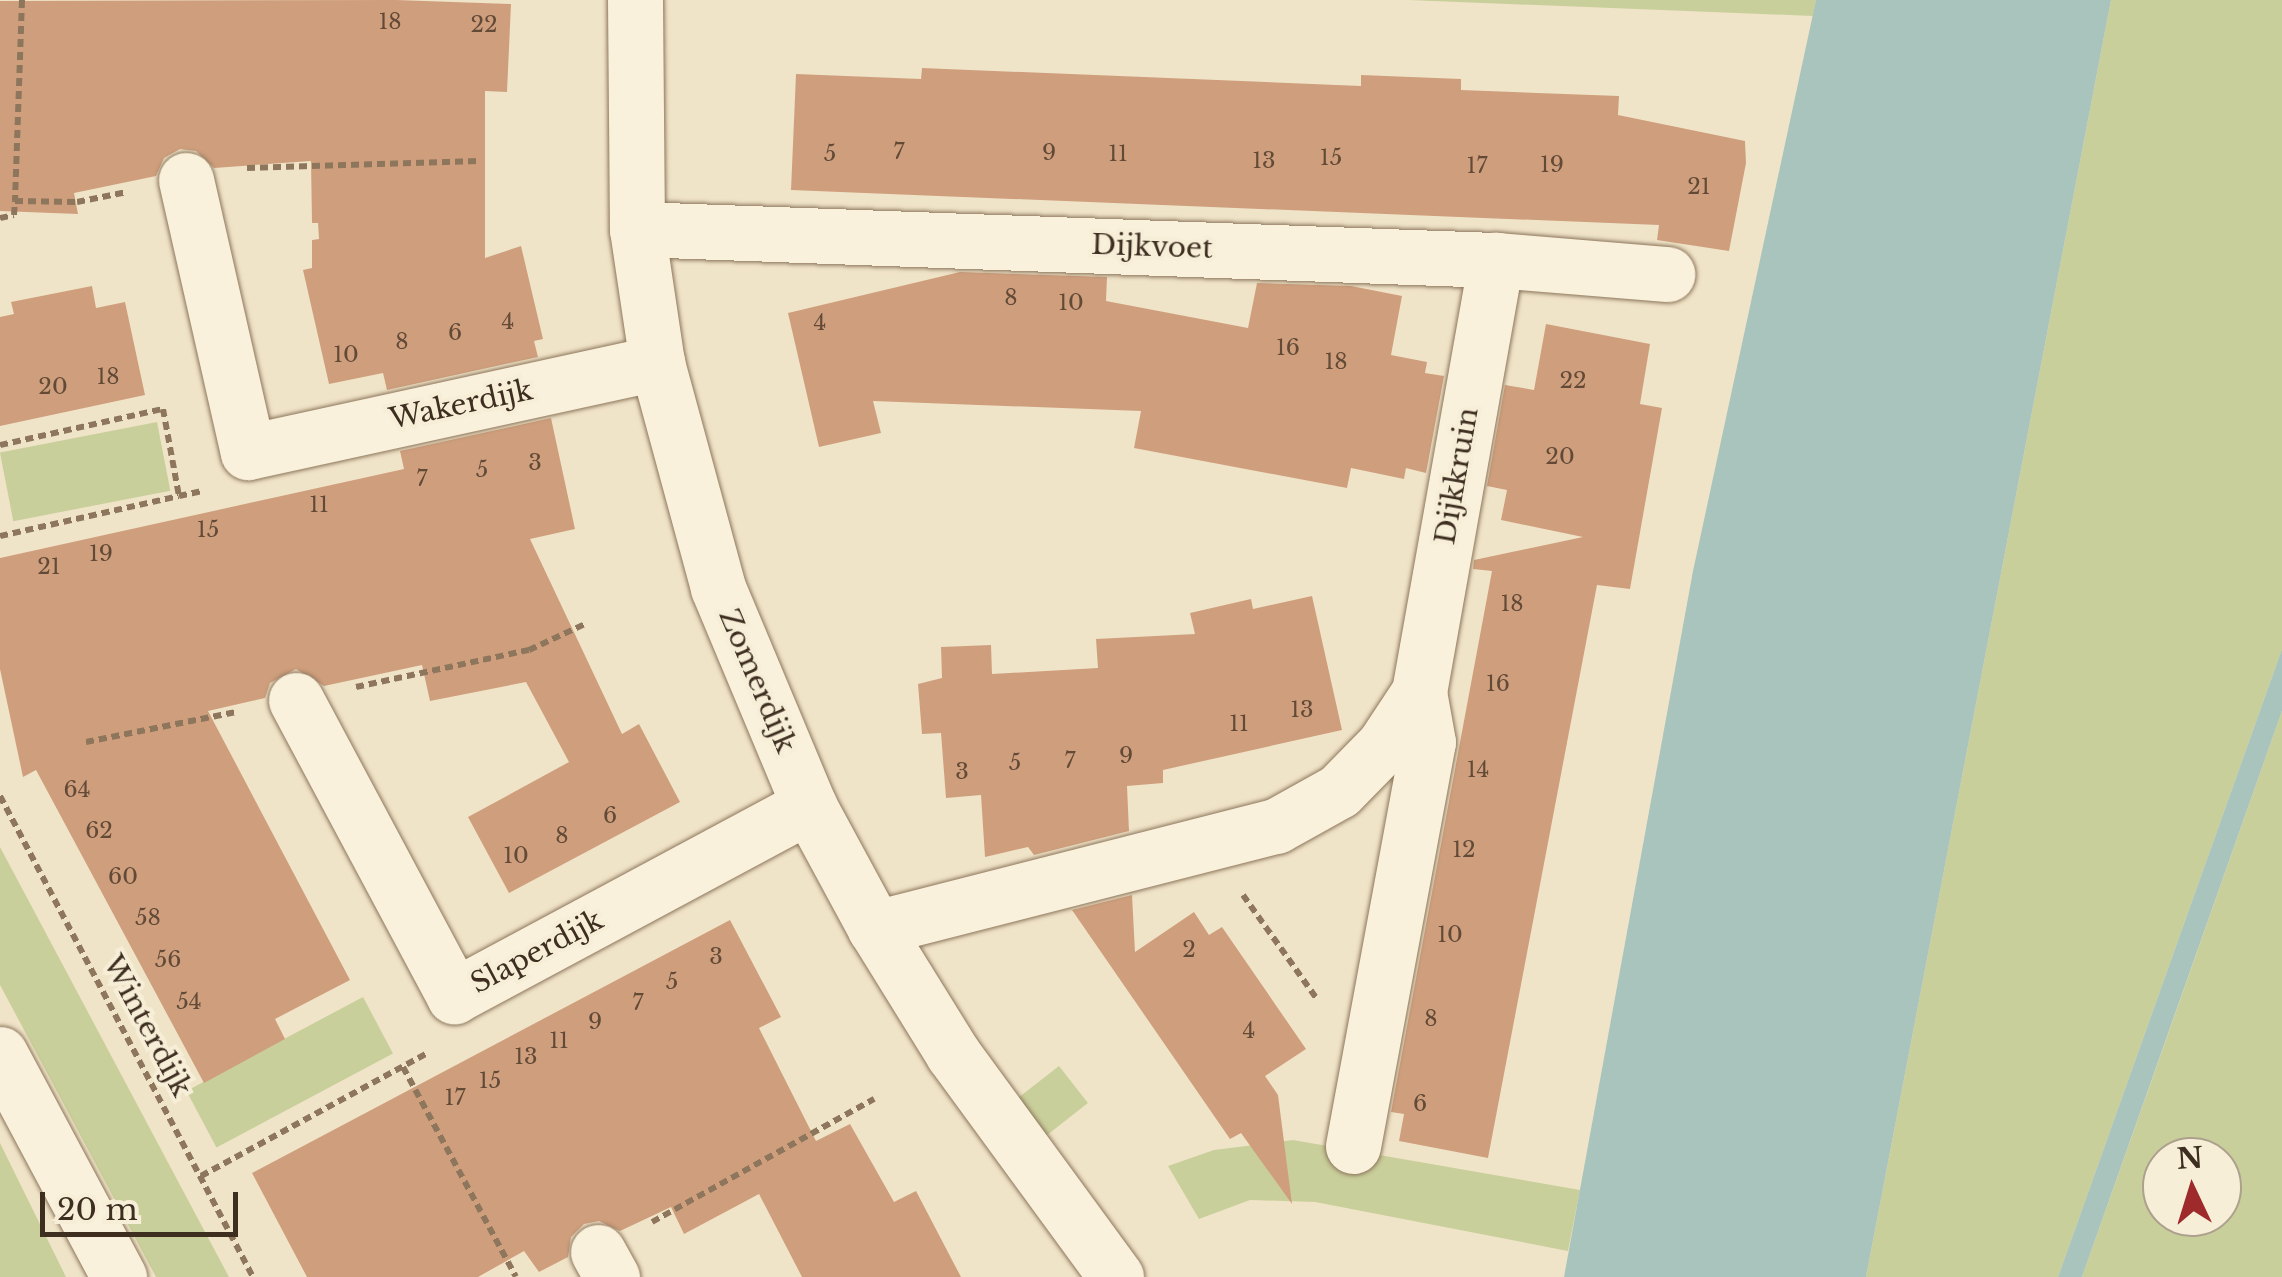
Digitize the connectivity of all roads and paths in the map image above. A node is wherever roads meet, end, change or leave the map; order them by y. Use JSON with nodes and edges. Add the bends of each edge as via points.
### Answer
{"nodes":[{"id":1,"x":22,"y":0,"type":"edge"},
{"id":2,"x":635,"y":0,"type":"edge"},
{"id":3,"x":479,"y":161,"type":"dead end"},
{"id":4,"x":186,"y":180,"type":"junction"},
{"id":5,"x":15,"y":201,"type":"junction"},
{"id":6,"x":0,"y":218,"type":"edge"},
{"id":7,"x":637,"y":229,"type":"junction"},
{"id":8,"x":1496,"y":260,"type":"junction"},
{"id":9,"x":1667,"y":274,"type":"dead end"},
{"id":10,"x":657,"y":362,"type":"junction"},
{"id":11,"x":0,"y":445,"type":"edge"},
{"id":12,"x":266,"y":448,"type":"junction"},
{"id":13,"x":179,"y":496,"type":"junction"},
{"id":14,"x":0,"y":536,"type":"edge"},
{"id":15,"x":1418,"y":692,"type":"junction"},
{"id":16,"x":296,"y":700,"type":"dead end"},
{"id":17,"x":0,"y":796,"type":"edge"},
{"id":18,"x":809,"y":806,"type":"junction"},
{"id":19,"x":1208,"y":846,"type":"junction"},
{"id":20,"x":875,"y":928,"type":"junction"},
{"id":21,"x":0,"y":1054,"type":"edge"},
{"id":22,"x":403,"y":1066,"type":"dead end"},
{"id":23,"x":1368,"y":1069,"type":"junction"},
{"id":24,"x":874,"y":1100,"type":"dead end"},
{"id":25,"x":1353,"y":1146,"type":"dead end"},
{"id":26,"x":605,"y":1264,"type":"edge"},
{"id":27,"x":119,"y":1277,"type":"edge"},
{"id":28,"x":254,"y":1277,"type":"edge"},
{"id":29,"x":516,"y":1277,"type":"edge"},
{"id":30,"x":1116,"y":1277,"type":"edge"}],
"edges":[{"from":1,"to":5,"type":"path"},
{"from":2,"to":7,"type":"street","name":"Zomerdijk"},
{"from":3,"to":4,"type":"path","via":[[251,167]]},
{"from":4,"to":5,"type":"path","via":[[77,202]]},
{"from":4,"to":12,"type":"street","via":[[248,452]]},
{"from":5,"to":6,"type":"path","via":[[14,215]]},
{"from":7,"to":8,"type":"street","name":"Dijkvoet"},
{"from":7,"to":10,"type":"street","name":"Zomerdijk"},
{"from":8,"to":9,"type":"street","name":"Dijkvoet"},
{"from":8,"to":15,"type":"street","name":"Dijkkruin"},
{"from":10,"to":12,"type":"street","name":"Wakerdijk"},
{"from":10,"to":18,"type":"street","name":"Zomerdijk","via":[[718,588]]},
{"from":11,"to":13,"type":"path","via":[[162,409]]},
{"from":12,"to":13,"type":"path","via":[[271,476]]},
{"from":13,"to":14,"type":"path"},
{"from":15,"to":19,"type":"street","name":"Dijkkruin","via":[[1406,718],[1339,791],[1276,826]]},
{"from":15,"to":23,"type":"street","name":"Dijkkruin","via":[[1428,742]]},
{"from":16,"to":18,"type":"street","name":"Slaperdijk","via":[[454,996]]},
{"from":17,"to":28,"type":"path","name":"Winterdijk"},
{"from":18,"to":20,"type":"street","name":"Zomerdijk"},
{"from":19,"to":20,"type":"street","name":"Dijkkruin"},
{"from":19,"to":23,"type":"path"},
{"from":20,"to":30,"type":"street","name":"Zomerdijk","via":[[953,1054]]},
{"from":21,"to":27,"type":"street"},
{"from":22,"to":29,"type":"path"},
{"from":23,"to":25,"type":"street","name":"Dijkkruin"},
{"from":24,"to":26,"type":"path"}]}
